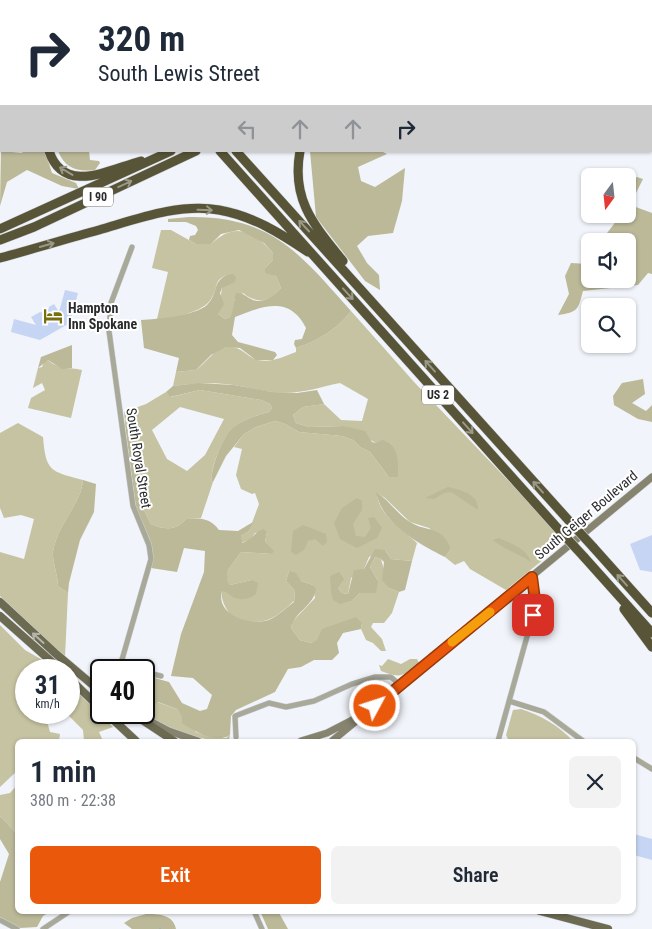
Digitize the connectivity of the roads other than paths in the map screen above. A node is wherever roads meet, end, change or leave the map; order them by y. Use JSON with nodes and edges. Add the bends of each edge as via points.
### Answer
{"nodes":[{"id":1,"x":50,"y":152,"type":"edge"},
{"id":2,"x":194,"y":152,"type":"edge"},
{"id":3,"x":221,"y":152,"type":"edge"},
{"id":4,"x":236,"y":152,"type":"edge"},
{"id":5,"x":300,"y":152,"type":"edge"},
{"id":6,"x":167,"y":153,"type":"edge"},
{"id":7,"x":0,"y":228,"type":"edge"},
{"id":8,"x":0,"y":240,"type":"edge"},
{"id":9,"x":132,"y":247,"type":"dead end"},
{"id":10,"x":0,"y":258,"type":"edge"},
{"id":11,"x":315,"y":258,"type":"junction"},
{"id":12,"x":360,"y":288,"type":"junction"},
{"id":13,"x":652,"y":477,"type":"edge"},
{"id":14,"x":601,"y":576,"type":"junction"},
{"id":15,"x":532,"y":577,"type":"junction"},
{"id":16,"x":0,"y":602,"type":"edge"},
{"id":17,"x":652,"y":613,"type":"edge"},
{"id":18,"x":0,"y":616,"type":"edge"},
{"id":19,"x":652,"y":633,"type":"edge"},
{"id":20,"x":652,"y":646,"type":"edge"},
{"id":21,"x":49,"y":659,"type":"edge"},
{"id":22,"x":122,"y":659,"type":"edge"},
{"id":23,"x":155,"y":675,"type":"edge"},
{"id":24,"x":161,"y":676,"type":"dead end"},
{"id":25,"x":90,"y":683,"type":"edge"},
{"id":26,"x":400,"y":685,"type":"junction"},
{"id":27,"x":80,"y":689,"type":"edge"},
{"id":28,"x":90,"y":698,"type":"edge"},
{"id":29,"x":509,"y":702,"type":"junction"},
{"id":30,"x":375,"y":706,"type":"junction"},
{"id":31,"x":117,"y":724,"type":"edge"},
{"id":32,"x":149,"y":724,"type":"edge"},
{"id":33,"x":155,"y":724,"type":"edge"},
{"id":34,"x":134,"y":739,"type":"edge"},
{"id":35,"x":171,"y":739,"type":"edge"},
{"id":36,"x":192,"y":739,"type":"edge"},
{"id":37,"x":236,"y":739,"type":"edge"},
{"id":38,"x":306,"y":739,"type":"edge"},
{"id":39,"x":334,"y":739,"type":"edge"},
{"id":40,"x":499,"y":739,"type":"edge"},
{"id":41,"x":581,"y":739,"type":"edge"},
{"id":42,"x":636,"y":759,"type":"edge"},
{"id":43,"x":652,"y":770,"type":"edge"},
{"id":44,"x":66,"y":914,"type":"edge"},
{"id":45,"x":255,"y":914,"type":"edge"},
{"id":46,"x":551,"y":914,"type":"edge"},
{"id":47,"x":0,"y":920,"type":"edge"},
{"id":48,"x":17,"y":929,"type":"edge"},
{"id":49,"x":43,"y":929,"type":"edge"},
{"id":50,"x":262,"y":929,"type":"edge"},
{"id":51,"x":608,"y":929,"type":"edge"}],
"edges":[{"from":6,"to":1,"type":"highway","one_way":true,"via":[[85,177],[65,172]]},
{"from":8,"to":2,"type":"highway","number":"I 90","one_way":true},
{"from":3,"to":11,"type":"highway","number":"US 2"},
{"from":12,"to":4,"type":"highway","number":"US 2","one_way":true},
{"from":5,"to":12,"type":"highway","via":[[298,179],[304,207]]},
{"from":6,"to":7,"type":"highway","number":"I 90"},
{"from":9,"to":22,"type":"street","name":"South Royal Street","via":[[111,303],[109,331],[133,506],[149,545],[150,559]]},
{"from":10,"to":11,"type":"highway","number":"US 2","one_way":true,"via":[[146,217],[194,209],[217,210],[251,219],[283,235]]},
{"from":11,"to":14,"type":"highway","number":"US 2","one_way":true,"bridge":true},
{"from":17,"to":12,"type":"highway","number":"US 2","one_way":true,"bridge":true},
{"from":13,"to":15,"type":"street","name":"South Geiger Boulevard"},
{"from":14,"to":19,"type":"highway","number":"US 2"},
{"from":14,"to":20,"type":"highway"},
{"from":15,"to":26,"type":"street","name":"South Geiger Boulevard"},
{"from":15,"to":29,"type":"street","via":[[533,615]]},
{"from":25,"to":16,"type":"main road","one_way":true},
{"from":18,"to":21,"type":"main road"},
{"from":23,"to":24,"type":"street"},
{"from":26,"to":30,"type":"street","name":"South Geiger Boulevard"},
{"from":26,"to":37,"type":"street","via":[[391,677],[374,677],[314,701],[286,707],[269,703],[236,716]]},
{"from":27,"to":28,"type":"main road"},
{"from":29,"to":40,"type":"street"},
{"from":29,"to":41,"type":"street","via":[[544,712]]},
{"from":30,"to":38,"type":"street","via":[[348,723]]},
{"from":30,"to":39,"type":"street"},
{"from":31,"to":34,"type":"main road"},
{"from":32,"to":35,"type":"main road"},
{"from":33,"to":36,"type":"street"},
{"from":42,"to":43,"type":"street"},
{"from":44,"to":49,"type":"street"},
{"from":45,"to":50,"type":"street"},
{"from":46,"to":51,"type":"main road"},
{"from":47,"to":48,"type":"street"}]}
